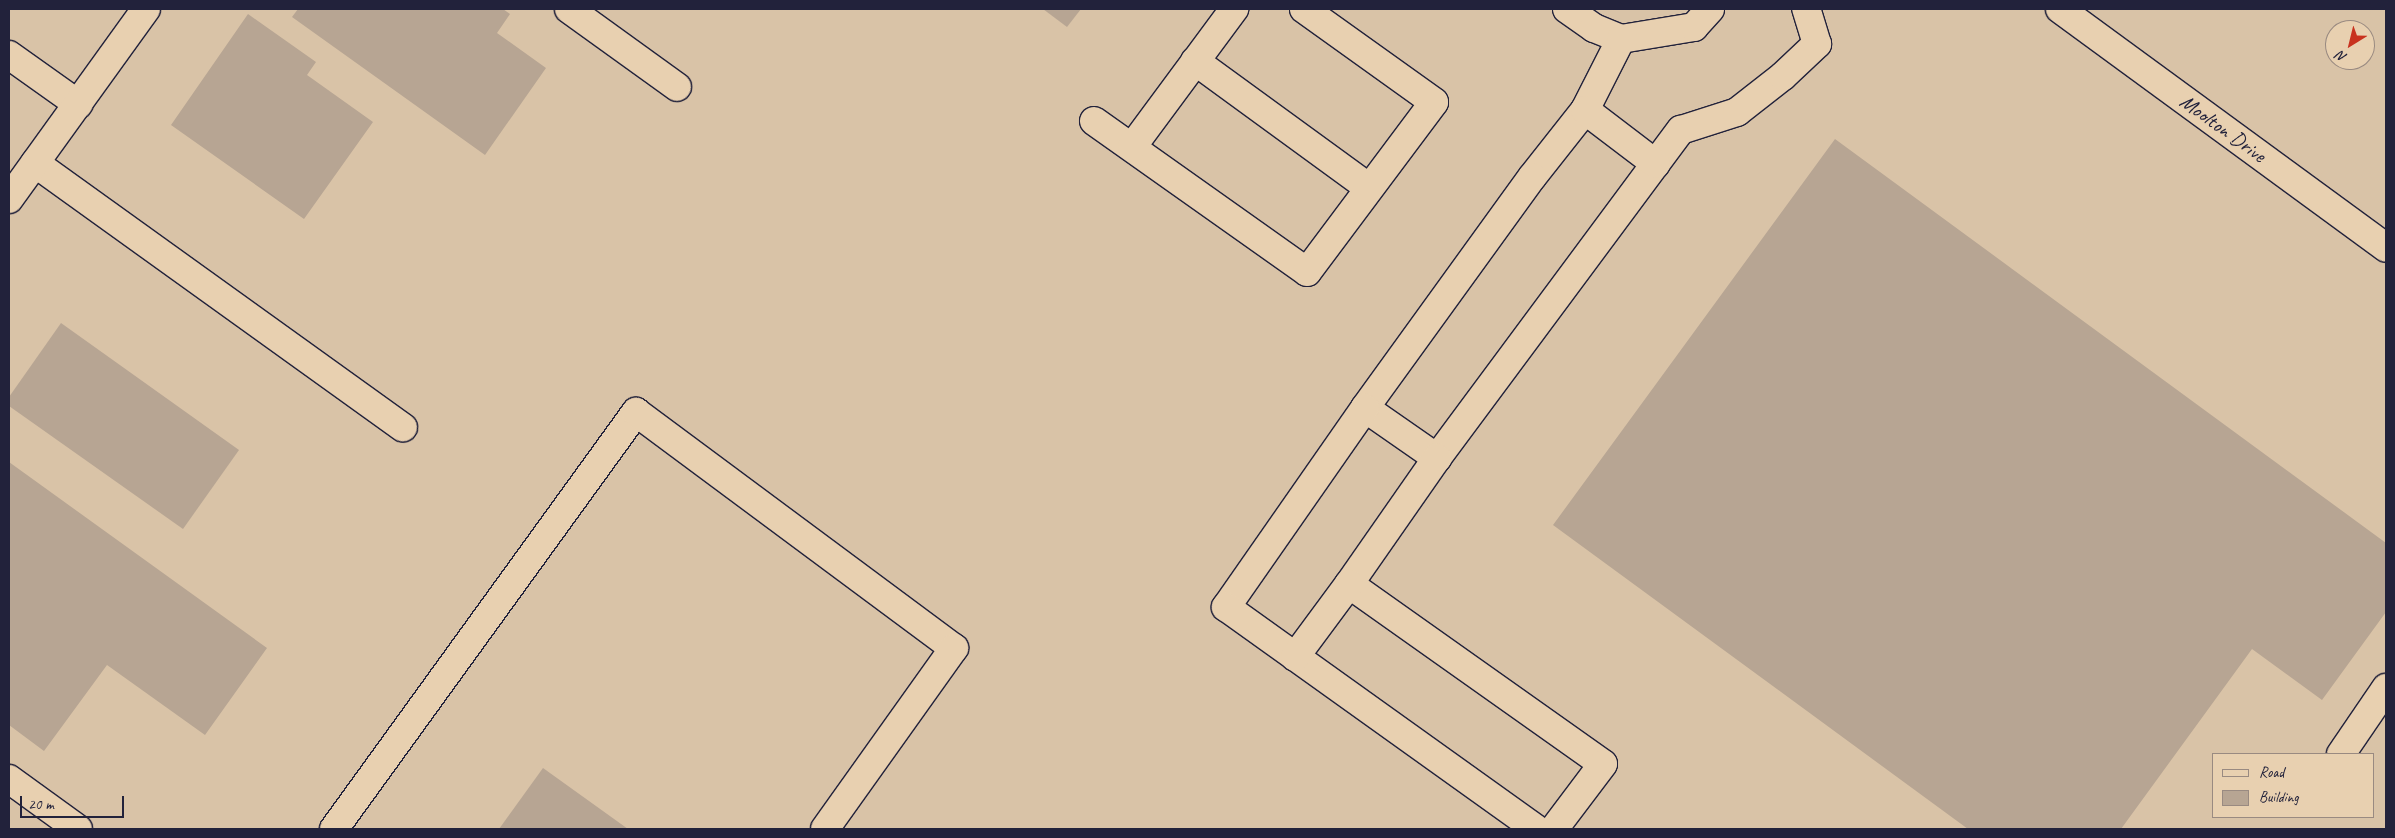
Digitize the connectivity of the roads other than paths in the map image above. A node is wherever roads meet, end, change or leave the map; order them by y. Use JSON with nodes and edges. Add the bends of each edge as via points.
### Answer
{"nodes":[{"id":1,"x":146,"y":9,"type":"edge"},
{"id":2,"x":569,"y":9,"type":"edge"},
{"id":3,"x":1234,"y":9,"type":"edge"},
{"id":4,"x":1304,"y":9,"type":"edge"},
{"id":5,"x":1568,"y":9,"type":"edge"},
{"id":6,"x":1710,"y":9,"type":"edge"},
{"id":7,"x":1806,"y":9,"type":"edge"},
{"id":8,"x":2060,"y":9,"type":"edge"},
{"id":9,"x":1621,"y":39,"type":"junction"},
{"id":10,"x":9,"y":55,"type":"edge"},
{"id":11,"x":1195,"y":61,"type":"junction"},
{"id":12,"x":677,"y":87,"type":"dead end"},
{"id":13,"x":78,"y":104,"type":"junction"},
{"id":14,"x":1585,"y":110,"type":"junction"},
{"id":15,"x":1094,"y":121,"type":"dead end"},
{"id":16,"x":1132,"y":147,"type":"junction"},
{"id":17,"x":35,"y":163,"type":"junction"},
{"id":18,"x":1656,"y":164,"type":"junction"},
{"id":19,"x":1369,"y":188,"type":"junction"},
{"id":20,"x":9,"y":199,"type":"edge"},
{"id":21,"x":2386,"y":248,"type":"edge"},
{"id":22,"x":1364,"y":408,"type":"junction"},
{"id":23,"x":403,"y":427,"type":"dead end"},
{"id":24,"x":1437,"y":458,"type":"junction"},
{"id":25,"x":1349,"y":584,"type":"junction"},
{"id":26,"x":1296,"y":657,"type":"junction"},
{"id":27,"x":2386,"y":688,"type":"edge"},
{"id":28,"x":2342,"y":753,"type":"edge"},
{"id":29,"x":9,"y":779,"type":"edge"},
{"id":30,"x":78,"y":829,"type":"edge"},
{"id":31,"x":334,"y":829,"type":"edge"},
{"id":32,"x":825,"y":829,"type":"edge"},
{"id":33,"x":1536,"y":829,"type":"edge"},
{"id":34,"x":1554,"y":829,"type":"edge"}],
"edges":[{"from":1,"to":13,"type":"street"},
{"from":2,"to":12,"type":"street"},
{"from":3,"to":11,"type":"street"},
{"from":4,"to":19,"type":"street","via":[[1434,102]]},
{"from":5,"to":9,"type":"street","via":[[1594,28]]},
{"from":6,"to":9,"type":"street","via":[[1694,26]]},
{"from":7,"to":18,"type":"street","via":[[1817,44],[1737,112],[1681,130]]},
{"from":8,"to":21,"type":"street","name":"Moolton Drive"},
{"from":9,"to":14,"type":"street"},
{"from":10,"to":13,"type":"street"},
{"from":11,"to":16,"type":"street"},
{"from":11,"to":19,"type":"street"},
{"from":13,"to":17,"type":"street"},
{"from":14,"to":18,"type":"street"},
{"from":14,"to":22,"type":"street","via":[[1532,177]]},
{"from":15,"to":16,"type":"street"},
{"from":16,"to":19,"type":"street","via":[[1307,272]]},
{"from":17,"to":20,"type":"street"},
{"from":17,"to":23,"type":"street"},
{"from":18,"to":24,"type":"street"},
{"from":22,"to":24,"type":"street"},
{"from":22,"to":26,"type":"street","via":[[1226,607]]},
{"from":24,"to":25,"type":"street"},
{"from":25,"to":26,"type":"street"},
{"from":25,"to":34,"type":"street","via":[[1603,764]]},
{"from":26,"to":33,"type":"street"},
{"from":27,"to":28,"type":"street"},
{"from":29,"to":30,"type":"street"},
{"from":31,"to":32,"type":"street","via":[[636,412],[954,648]]}]}
